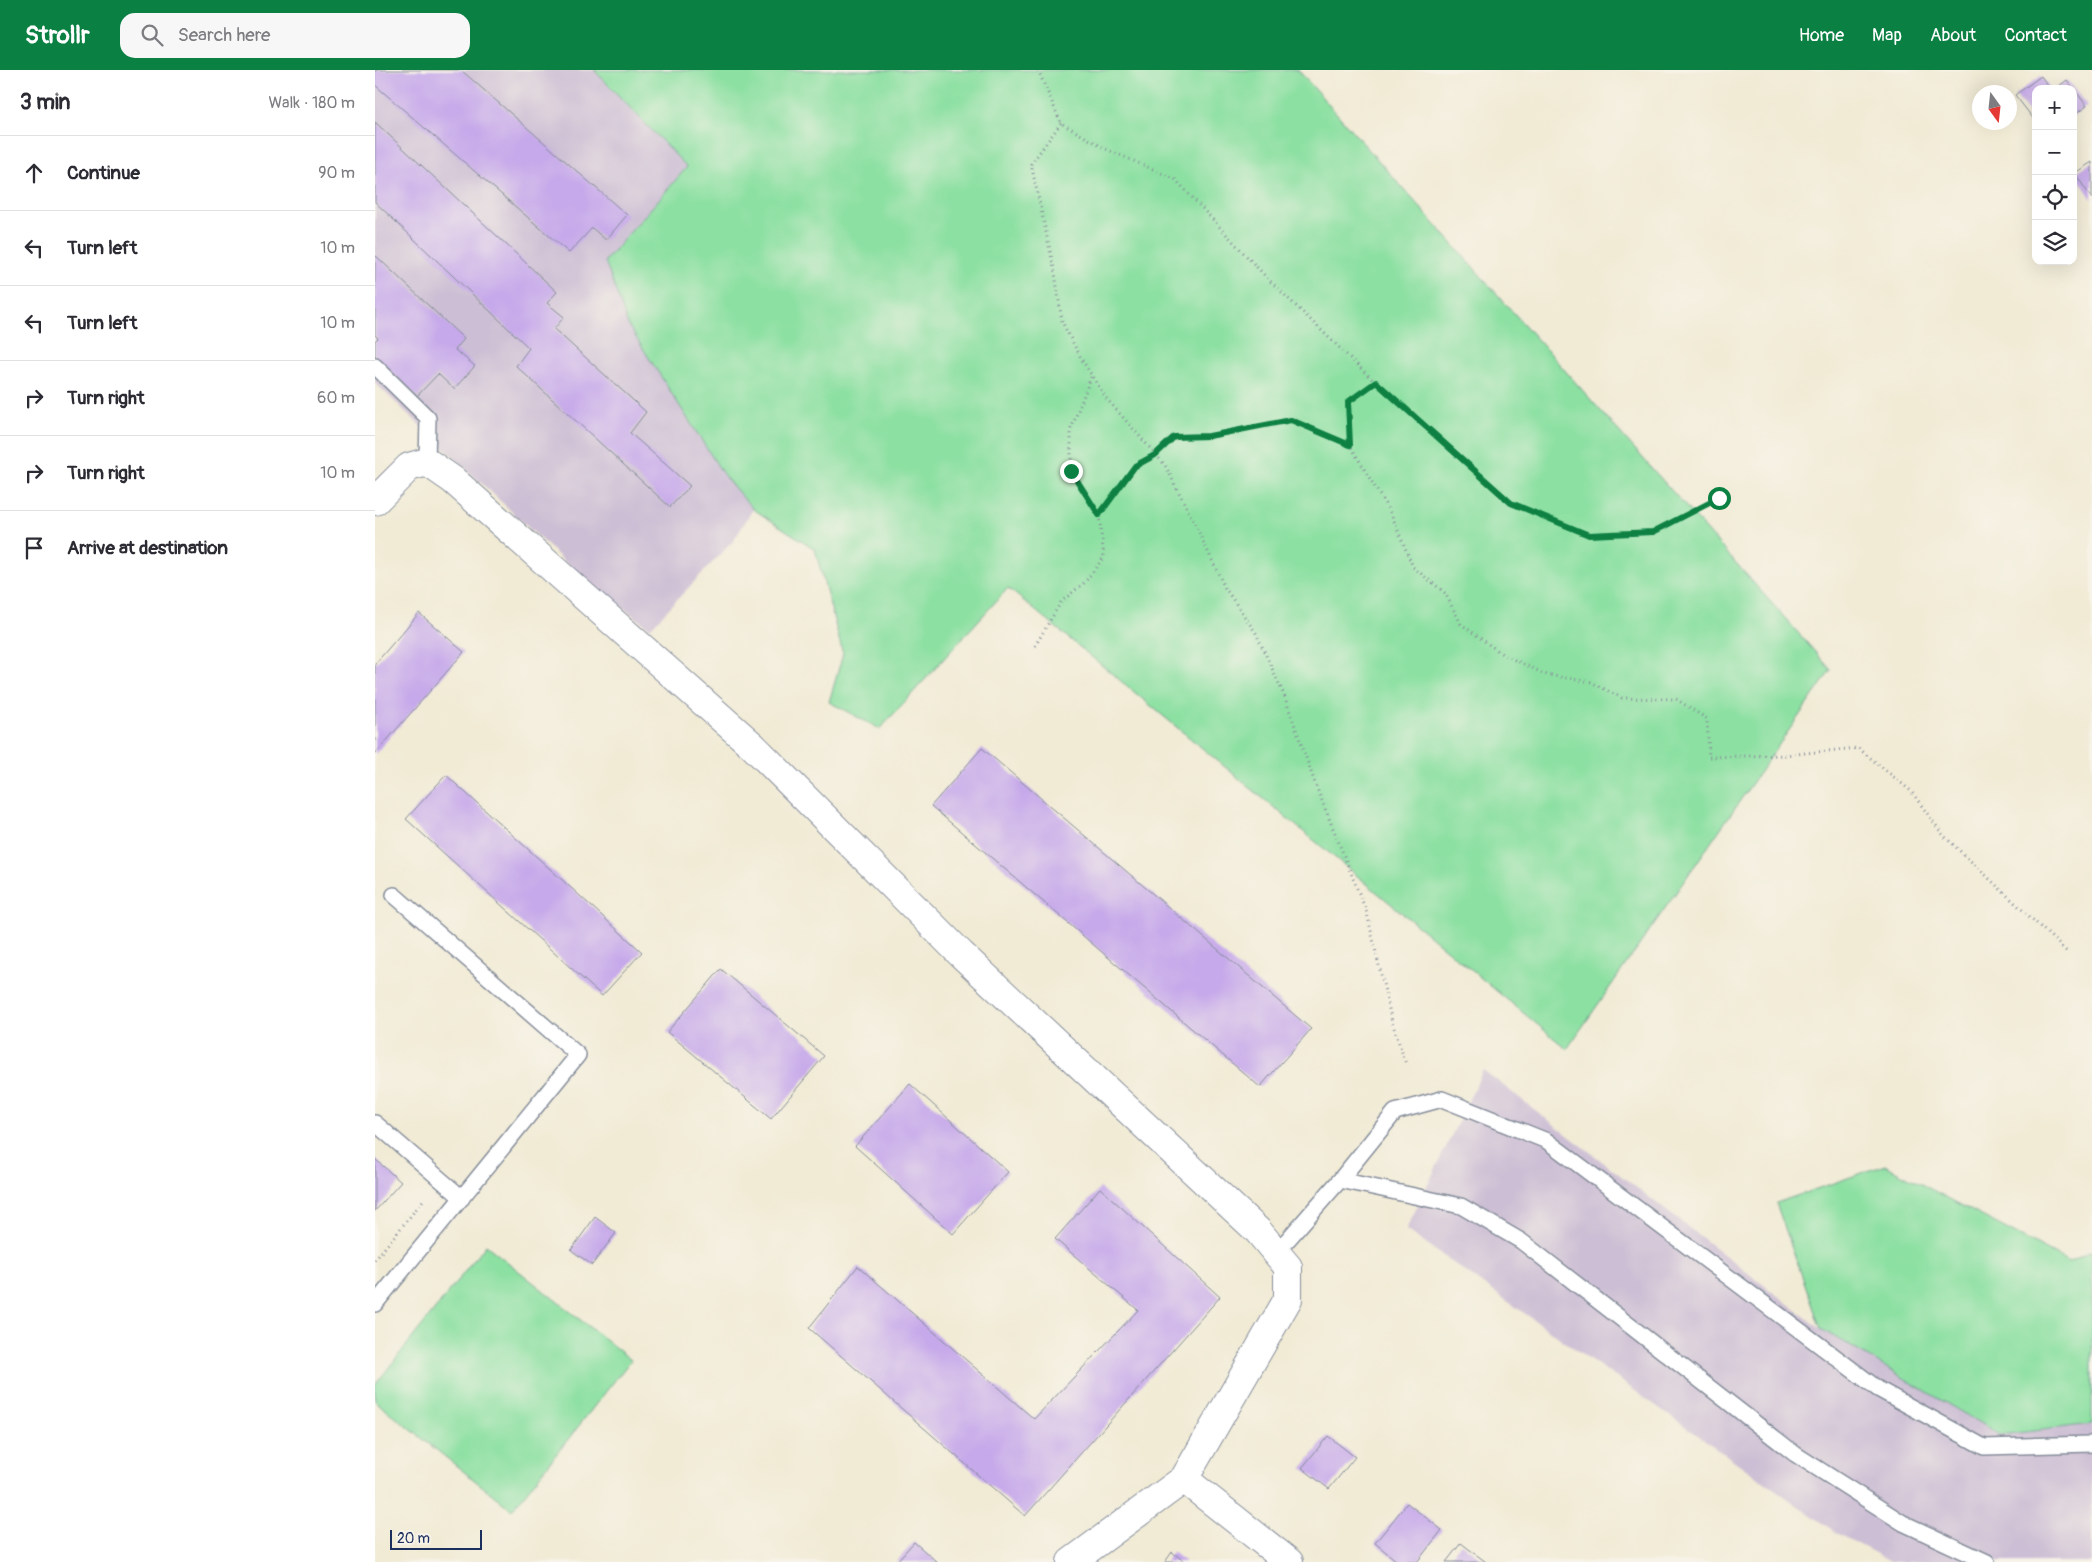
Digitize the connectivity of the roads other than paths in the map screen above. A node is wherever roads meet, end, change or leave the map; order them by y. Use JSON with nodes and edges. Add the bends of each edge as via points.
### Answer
{"nodes":[{"id":1,"x":375,"y":366,"type":"edge"},
{"id":2,"x":427,"y":462,"type":"junction"},
{"id":3,"x":375,"y":501,"type":"edge"},
{"id":4,"x":394,"y":895,"type":"dead end"},
{"id":5,"x":375,"y":1123,"type":"edge"},
{"id":6,"x":1340,"y":1180,"type":"junction"},
{"id":7,"x":461,"y":1198,"type":"junction"},
{"id":8,"x":1275,"y":1252,"type":"junction"},
{"id":9,"x":375,"y":1304,"type":"edge"},
{"id":10,"x":2092,"y":1444,"type":"edge"},
{"id":11,"x":1184,"y":1479,"type":"junction"},
{"id":12,"x":1071,"y":1562,"type":"edge"},
{"id":13,"x":1289,"y":1562,"type":"edge"},
{"id":14,"x":1987,"y":1562,"type":"edge"}],
"edges":[{"from":1,"to":2,"type":"lane","via":[[429,418]]},
{"from":2,"to":3,"type":"street","via":[[409,467]]},
{"from":2,"to":8,"type":"street","via":[[453,480],[753,746],[961,954],[1258,1231]]},
{"from":4,"to":7,"type":"lane","via":[[578,1055]]},
{"from":5,"to":7,"type":"lane"},
{"from":6,"to":8,"type":"lane"},
{"from":6,"to":10,"type":"lane","via":[[1395,1112],[1442,1099],[1547,1141],[1878,1389],[1984,1447]]},
{"from":6,"to":14,"type":"lane","via":[[1461,1206],[1506,1232],[1795,1454],[1903,1523]]},
{"from":7,"to":9,"type":"lane"},
{"from":8,"to":11,"type":"street","via":[[1288,1267],[1288,1299]]},
{"from":11,"to":12,"type":"street"},
{"from":11,"to":13,"type":"street"}]}
